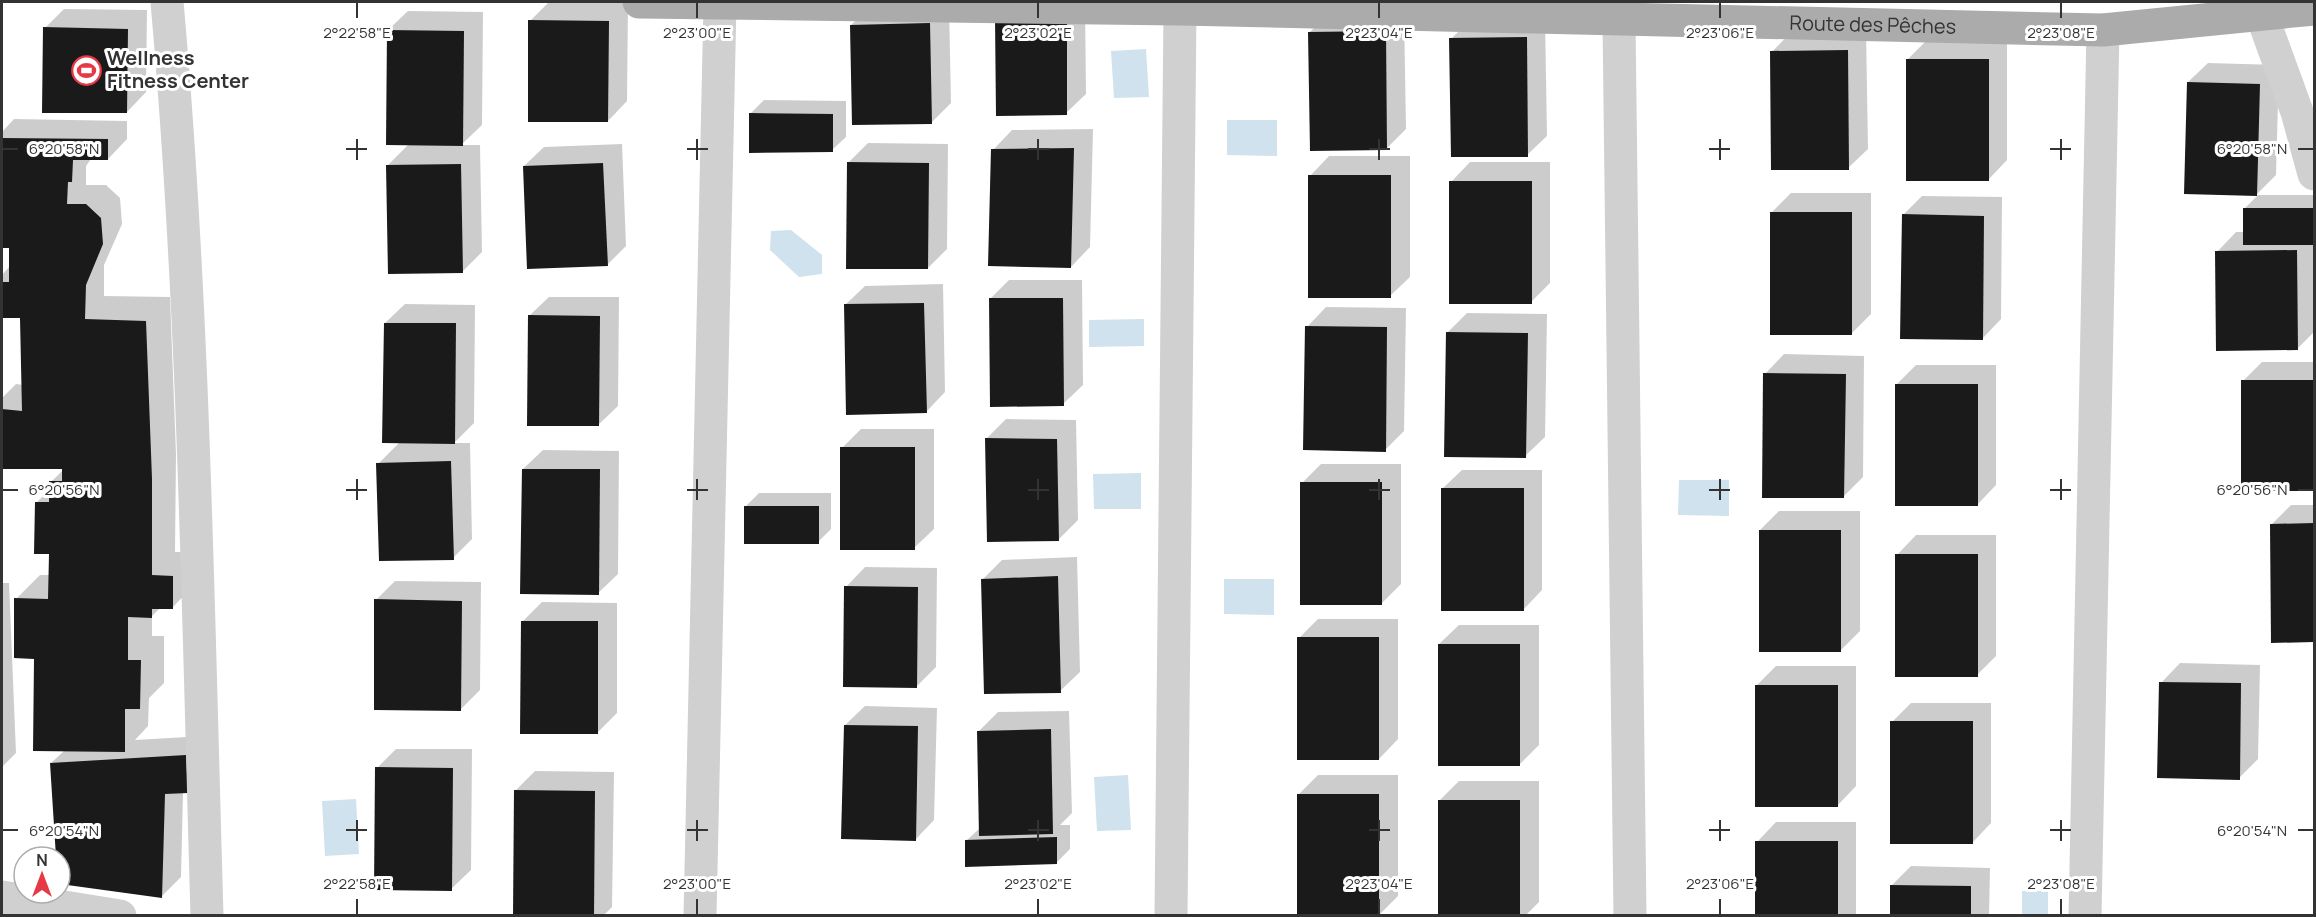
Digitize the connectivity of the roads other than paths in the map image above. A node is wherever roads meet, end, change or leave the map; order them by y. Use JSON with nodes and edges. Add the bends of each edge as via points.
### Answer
{"nodes":[{"id":1,"x":167,"y":2,"type":"edge"},
{"id":2,"x":639,"y":2,"type":"edge"},
{"id":3,"x":720,"y":3,"type":"edge"},
{"id":4,"x":2260,"y":8,"type":"edge"},
{"id":5,"x":1180,"y":9,"type":"junction"},
{"id":6,"x":2314,"y":9,"type":"edge"},
{"id":7,"x":1619,"y":21,"type":"junction"},
{"id":8,"x":2103,"y":30,"type":"junction"},
{"id":9,"x":2314,"y":174,"type":"edge"},
{"id":10,"x":2,"y":897,"type":"edge"},
{"id":11,"x":120,"y":915,"type":"edge"},
{"id":12,"x":207,"y":915,"type":"edge"},
{"id":13,"x":700,"y":915,"type":"edge"},
{"id":14,"x":1171,"y":915,"type":"edge"},
{"id":15,"x":1630,"y":915,"type":"edge"},
{"id":16,"x":2085,"y":915,"type":"edge"}],
"edges":[{"from":1,"to":12,"type":"street","via":[[190,358]]},
{"from":2,"to":3,"type":"main road","name":"Route des Pêches"},
{"from":3,"to":5,"type":"main road","name":"Route des Pêches"},
{"from":3,"to":13,"type":"street"},
{"from":4,"to":6,"type":"main road","name":"Route des Pêches"},
{"from":4,"to":8,"type":"main road","name":"Route des Pêches"},
{"from":4,"to":9,"type":"street","via":[[2297,112]]},
{"from":5,"to":7,"type":"main road","name":"Route des Pêches"},
{"from":5,"to":14,"type":"street"},
{"from":7,"to":8,"type":"main road","name":"Route des Pêches"},
{"from":7,"to":15,"type":"street"},
{"from":8,"to":16,"type":"street"},
{"from":10,"to":11,"type":"street"}]}
